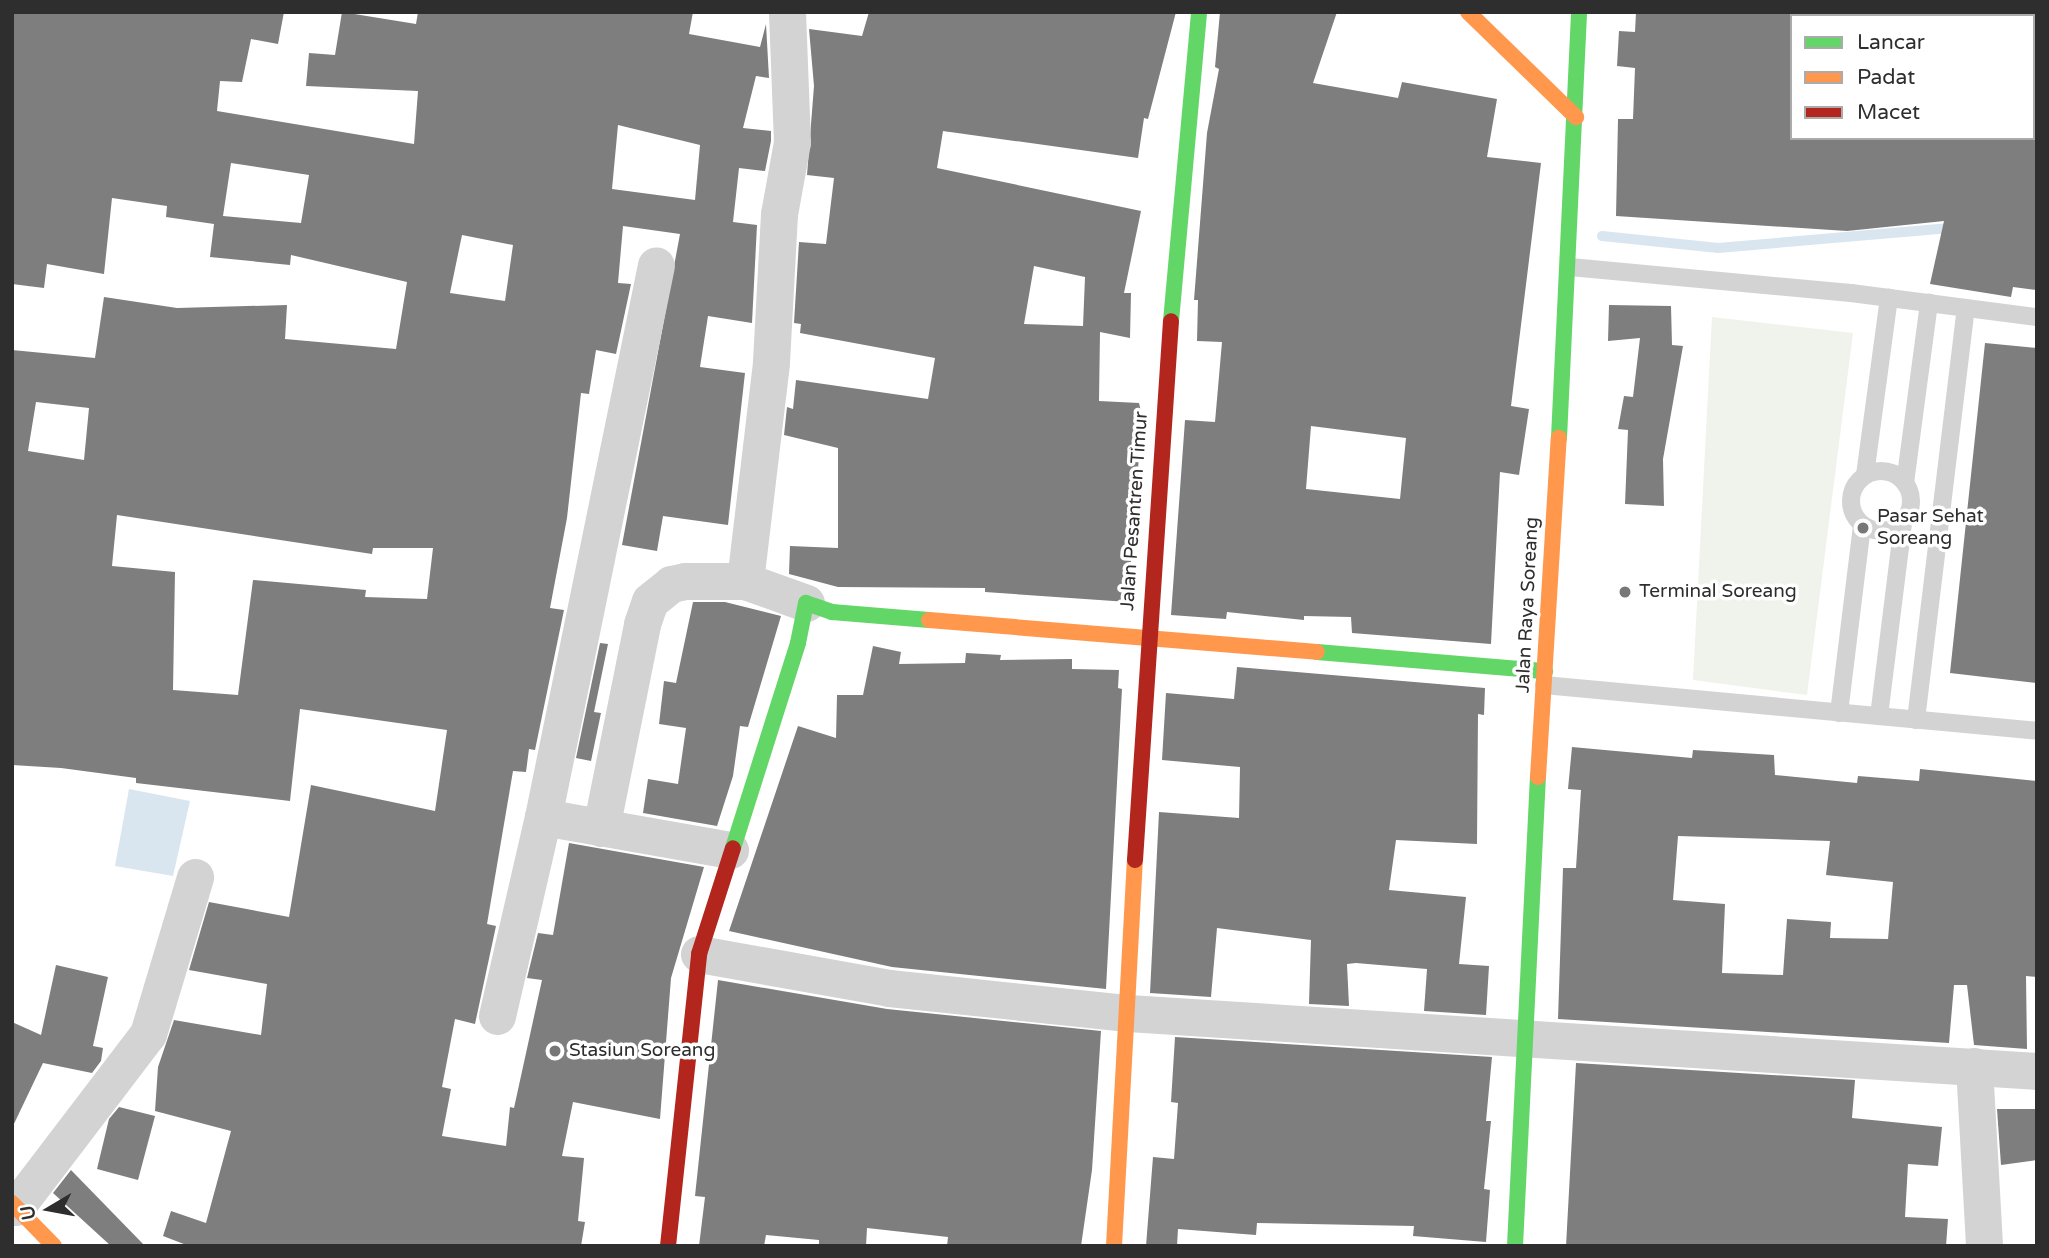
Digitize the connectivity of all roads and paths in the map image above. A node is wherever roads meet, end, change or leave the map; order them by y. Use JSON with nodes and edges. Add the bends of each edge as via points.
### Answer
{"nodes":[{"id":1,"x":787,"y":12,"type":"edge"},
{"id":2,"x":1199,"y":12,"type":"edge"},
{"id":3,"x":1468,"y":12,"type":"edge"},
{"id":4,"x":1578,"y":12,"type":"edge"},
{"id":5,"x":1576,"y":117,"type":"junction"},
{"id":6,"x":656,"y":265,"type":"dead end"},
{"id":7,"x":1570,"y":267,"type":"junction"},
{"id":8,"x":1889,"y":298,"type":"junction"},
{"id":9,"x":1929,"y":303,"type":"junction"},
{"id":10,"x":1966,"y":308,"type":"junction"},
{"id":11,"x":2037,"y":317,"type":"edge"},
{"id":12,"x":1865,"y":475,"type":"junction"},
{"id":13,"x":1905,"y":482,"type":"junction"},
{"id":14,"x":1903,"y":523,"type":"junction"},
{"id":15,"x":1862,"y":526,"type":"junction"},
{"id":16,"x":745,"y":581,"type":"junction"},
{"id":17,"x":806,"y":603,"type":"junction"},
{"id":18,"x":1147,"y":637,"type":"junction"},
{"id":19,"x":1545,"y":678,"type":"junction"},
{"id":20,"x":1839,"y":713,"type":"junction"},
{"id":21,"x":1879,"y":716,"type":"junction"},
{"id":22,"x":1916,"y":720,"type":"junction"},
{"id":23,"x":2037,"y":731,"type":"edge"},
{"id":24,"x":543,"y":817,"type":"junction"},
{"id":25,"x":601,"y":828,"type":"junction"},
{"id":26,"x":730,"y":850,"type":"junction"},
{"id":27,"x":195,"y":877,"type":"dead end"},
{"id":28,"x":699,"y":954,"type":"junction"},
{"id":29,"x":1128,"y":1013,"type":"junction"},
{"id":30,"x":497,"y":1016,"type":"dead end"},
{"id":31,"x":1522,"y":1040,"type":"junction"},
{"id":32,"x":1974,"y":1066,"type":"junction"},
{"id":33,"x":2037,"y":1071,"type":"edge"},
{"id":34,"x":14,"y":1205,"type":"edge"},
{"id":35,"x":54,"y":1246,"type":"edge"},
{"id":36,"x":668,"y":1246,"type":"edge"},
{"id":37,"x":1114,"y":1246,"type":"edge"},
{"id":38,"x":1515,"y":1246,"type":"edge"},
{"id":39,"x":1984,"y":1246,"type":"edge"}],
"edges":[{"from":1,"to":16,"type":"street","via":[[792,142],[779,214],[771,363]]},
{"from":2,"to":18,"type":"main road","name":"Jalan Pesantren Timur","via":[[1185,131]]},
{"from":3,"to":5,"type":"main road"},
{"from":4,"to":5,"type":"main road","name":"Jalan Raya Soreang"},
{"from":5,"to":7,"type":"main road","name":"Jalan Raya Soreang"},
{"from":6,"to":24,"type":"street"},
{"from":7,"to":8,"type":"lane"},
{"from":7,"to":19,"type":"main road","name":"Jalan Raya Soreang"},
{"from":8,"to":9,"type":"lane"},
{"from":8,"to":12,"type":"lane"},
{"from":9,"to":10,"type":"lane"},
{"from":9,"to":13,"type":"lane"},
{"from":10,"to":11,"type":"lane"},
{"from":10,"to":22,"type":"lane"},
{"from":12,"to":13,"type":"lane","via":[[1880,471]]},
{"from":12,"to":15,"type":"lane","via":[[1855,485],[1851,499]]},
{"from":13,"to":14,"type":"lane","via":[[1910,511]]},
{"from":14,"to":15,"type":"lane","via":[[1875,531]]},
{"from":14,"to":21,"type":"lane"},
{"from":15,"to":20,"type":"lane"},
{"from":16,"to":17,"type":"street"},
{"from":16,"to":25,"type":"street","via":[[685,581],[671,584],[650,601]]},
{"from":17,"to":18,"type":"main road","via":[[832,612]]},
{"from":17,"to":26,"type":"main road","via":[[799,643]]},
{"from":18,"to":19,"type":"main road"},
{"from":18,"to":29,"type":"main road","name":"Jalan Pesantren Timur"},
{"from":19,"to":20,"type":"lane"},
{"from":19,"to":31,"type":"main road","name":"Jalan Raya Soreang"},
{"from":20,"to":21,"type":"lane"},
{"from":21,"to":22,"type":"lane"},
{"from":22,"to":23,"type":"lane"},
{"from":24,"to":25,"type":"street"},
{"from":24,"to":30,"type":"street"},
{"from":25,"to":26,"type":"street"},
{"from":26,"to":28,"type":"main road"},
{"from":27,"to":34,"type":"street","via":[[148,1034]]},
{"from":28,"to":29,"type":"street","via":[[889,988]]},
{"from":28,"to":36,"type":"main road"},
{"from":29,"to":31,"type":"street"},
{"from":29,"to":37,"type":"main road","name":"Jalan Pesantren Timur"},
{"from":31,"to":32,"type":"street"},
{"from":31,"to":38,"type":"main road","name":"Jalan Raya Soreang"},
{"from":32,"to":33,"type":"street"},
{"from":32,"to":39,"type":"street"},
{"from":34,"to":35,"type":"main road"}]}
